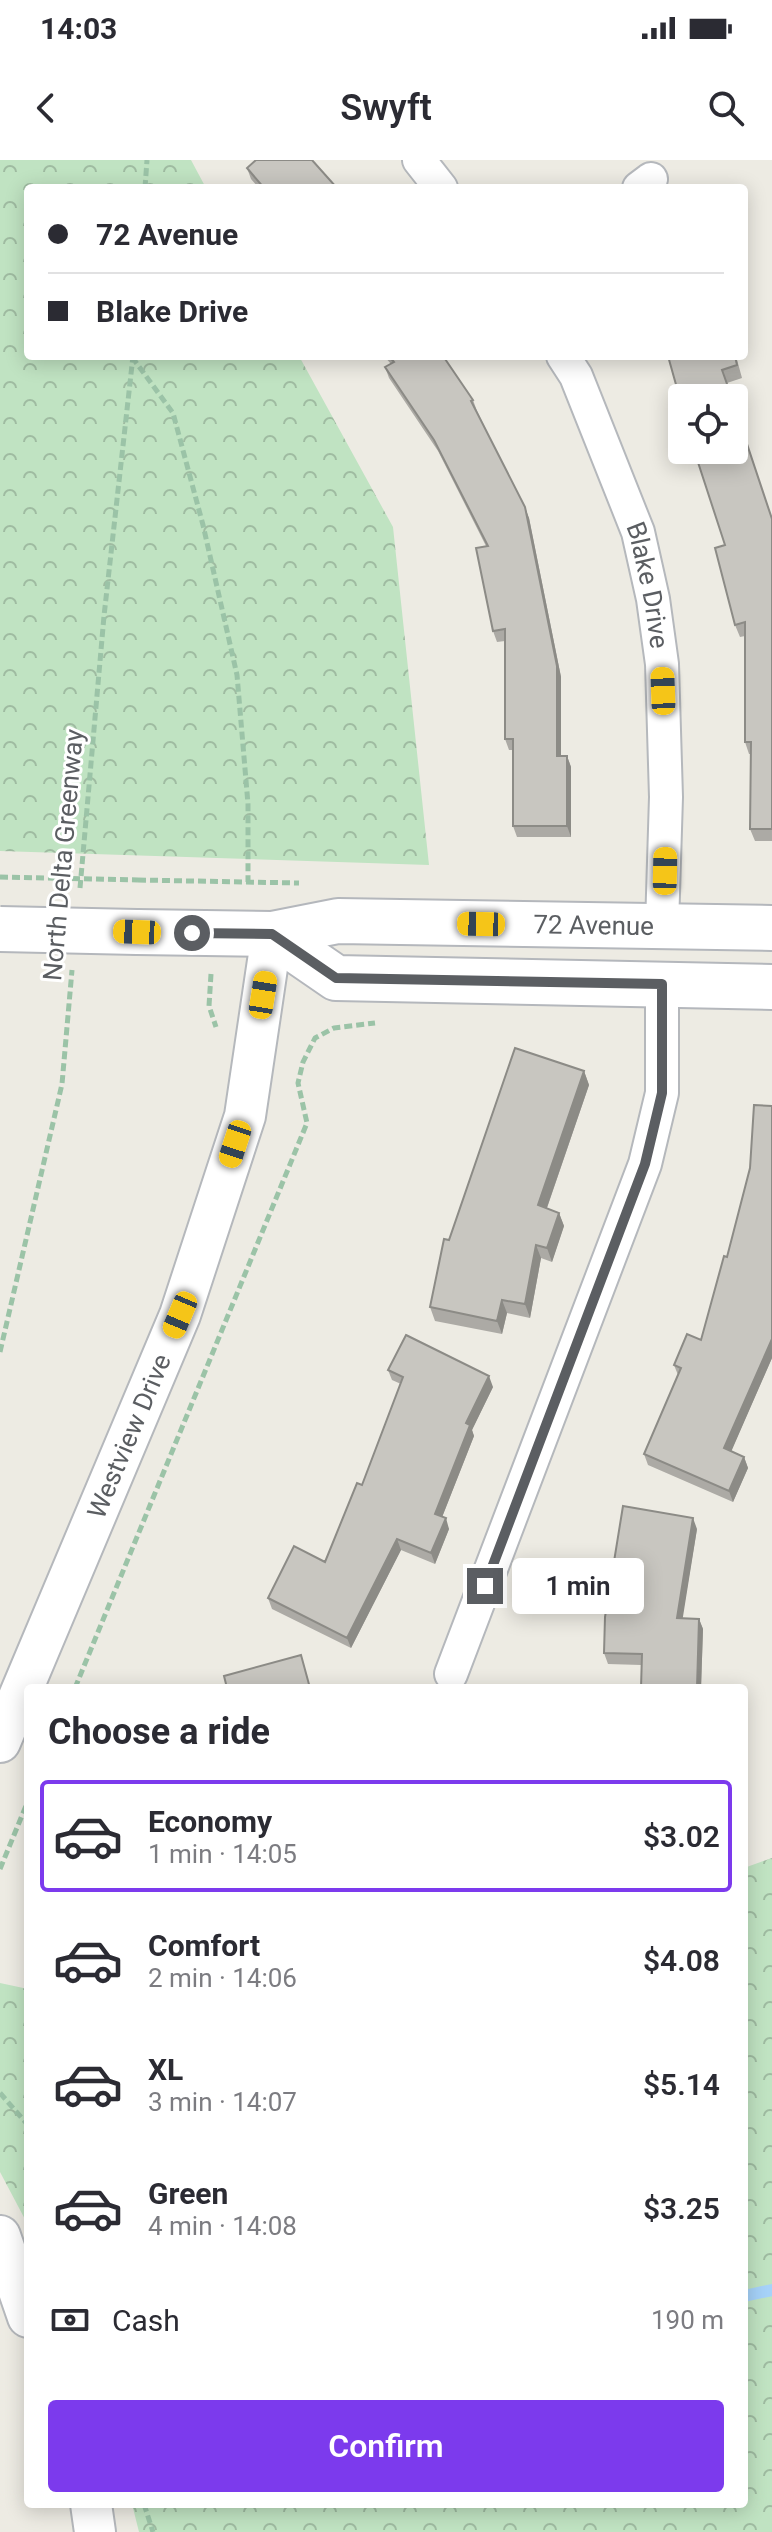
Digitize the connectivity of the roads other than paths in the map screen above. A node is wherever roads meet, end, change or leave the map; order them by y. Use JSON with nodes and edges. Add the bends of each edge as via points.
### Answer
{"nodes":[{"id":1,"x":419,"y":160,"type":"edge"},
{"id":2,"x":438,"y":184,"type":"edge"},
{"id":3,"x":566,"y":360,"type":"edge"},
{"id":4,"x":662,"y":926,"type":"junction"},
{"id":5,"x":772,"y":928,"type":"edge"},
{"id":6,"x":0,"y":929,"type":"edge"},
{"id":7,"x":272,"y":934,"type":"junction"},
{"id":8,"x":662,"y":984,"type":"junction"},
{"id":9,"x":772,"y":987,"type":"edge"},
{"id":10,"x":451,"y":1674,"type":"dead end"},
{"id":11,"x":24,"y":1684,"type":"edge"},
{"id":12,"x":24,"y":1685,"type":"edge"},
{"id":13,"x":0,"y":1742,"type":"edge"},
{"id":14,"x":0,"y":2236,"type":"edge"},
{"id":15,"x":24,"y":2305,"type":"edge"},
{"id":16,"x":92,"y":2508,"type":"edge"},
{"id":17,"x":95,"y":2532,"type":"edge"}],
"edges":[{"from":1,"to":2,"type":"street"},
{"from":3,"to":4,"type":"street","name":"Blake Drive","via":[[638,532],[653,599],[662,664],[666,797]]},
{"from":4,"to":5,"type":"main road","name":"72 Avenue"},
{"from":4,"to":7,"type":"main road","name":"72 Avenue","via":[[338,921]]},
{"from":6,"to":7,"type":"main road","name":"72 Avenue","bridge":true},
{"from":7,"to":8,"type":"main road","via":[[336,978]]},
{"from":7,"to":11,"type":"street","name":"Westview Drive","via":[[245,1116],[180,1315]]},
{"from":8,"to":9,"type":"main road"},
{"from":8,"to":10,"type":"street","via":[[662,1093],[645,1164]]},
{"from":12,"to":13,"type":"street","name":"Westview Drive"},
{"from":14,"to":15,"type":"street"},
{"from":16,"to":17,"type":"street"}]}
